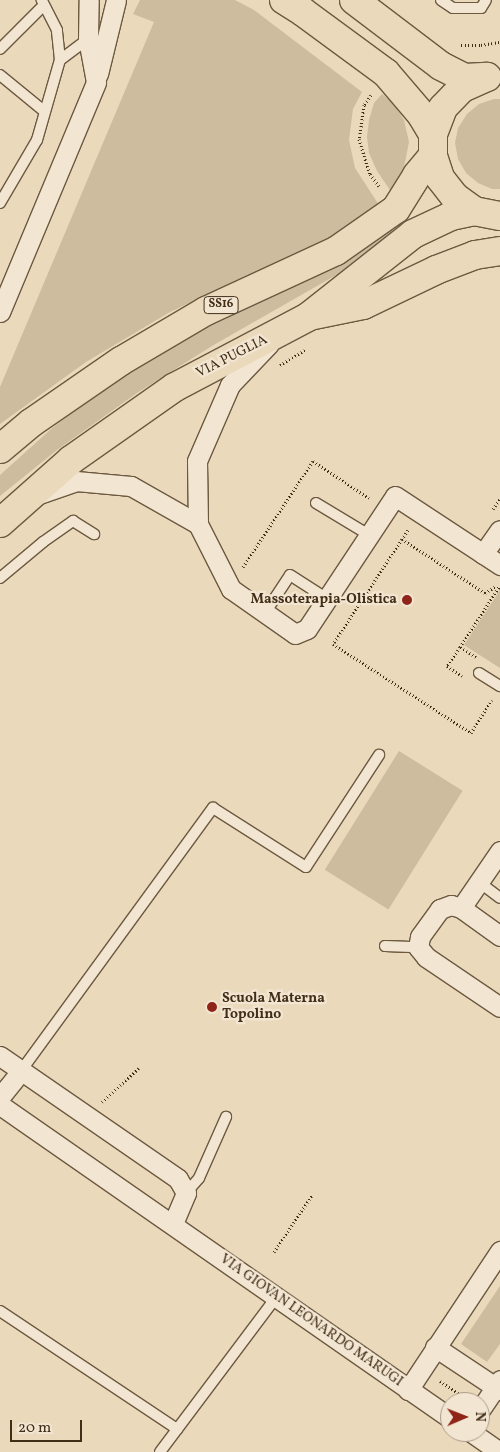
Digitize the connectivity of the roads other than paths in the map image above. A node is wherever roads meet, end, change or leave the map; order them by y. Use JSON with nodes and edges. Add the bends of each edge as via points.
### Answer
{"nodes":[{"id":1,"x":89,"y":0,"type":"edge"},
{"id":2,"x":116,"y":0,"type":"edge"},
{"id":3,"x":284,"y":0,"type":"edge"},
{"id":4,"x":354,"y":0,"type":"edge"},
{"id":5,"x":441,"y":0,"type":"edge"},
{"id":6,"x":486,"y":0,"type":"edge"},
{"id":7,"x":43,"y":3,"type":"edge"},
{"id":8,"x":88,"y":39,"type":"junction"},
{"id":9,"x":0,"y":49,"type":"edge"},
{"id":10,"x":60,"y":60,"type":"junction"},
{"id":11,"x":496,"y":74,"type":"edge"},
{"id":12,"x":0,"y":75,"type":"edge"},
{"id":13,"x":96,"y":82,"type":"junction"},
{"id":14,"x":44,"y":111,"type":"junction"},
{"id":15,"x":433,"y":145,"type":"junction"},
{"id":16,"x":0,"y":203,"type":"edge"},
{"id":17,"x":487,"y":213,"type":"edge"},
{"id":18,"x":500,"y":251,"type":"edge"},
{"id":19,"x":0,"y":312,"type":"edge"},
{"id":20,"x":308,"y":317,"type":"junction"},
{"id":21,"x":278,"y":333,"type":"junction"},
{"id":22,"x":0,"y":449,"type":"edge"},
{"id":23,"x":27,"y":498,"type":"junction"},
{"id":24,"x":316,"y":503,"type":"dead end"},
{"id":25,"x":0,"y":523,"type":"edge"},
{"id":26,"x":198,"y":524,"type":"junction"},
{"id":27,"x":500,"y":530,"type":"edge"},
{"id":28,"x":94,"y":534,"type":"dead end"},
{"id":29,"x":369,"y":535,"type":"junction"},
{"id":30,"x":484,"y":554,"type":"junction"},
{"id":31,"x":500,"y":565,"type":"edge"},
{"id":32,"x":0,"y":578,"type":"edge"},
{"id":33,"x":326,"y":598,"type":"junction"},
{"id":34,"x":265,"y":613,"type":"junction"},
{"id":35,"x":479,"y":673,"type":"dead end"},
{"id":36,"x":500,"y":686,"type":"edge"},
{"id":37,"x":378,"y":755,"type":"dead end"},
{"id":38,"x":500,"y":851,"type":"edge"},
{"id":39,"x":479,"y":882,"type":"junction"},
{"id":40,"x":500,"y":898,"type":"edge"},
{"id":41,"x":461,"y":908,"type":"junction"},
{"id":42,"x":500,"y":936,"type":"edge"},
{"id":43,"x":385,"y":946,"type":"dead end"},
{"id":44,"x":418,"y":947,"type":"junction"},
{"id":45,"x":500,"y":1007,"type":"edge"},
{"id":46,"x":0,"y":1056,"type":"edge"},
{"id":47,"x":21,"y":1071,"type":"junction"},
{"id":48,"x":0,"y":1097,"type":"edge"},
{"id":49,"x":0,"y":1105,"type":"edge"},
{"id":50,"x":226,"y":1117,"type":"dead end"},
{"id":51,"x":186,"y":1193,"type":"junction"},
{"id":52,"x":173,"y":1224,"type":"junction"},
{"id":53,"x":500,"y":1251,"type":"edge"},
{"id":54,"x":277,"y":1296,"type":"junction"},
{"id":55,"x":0,"y":1311,"type":"edge"},
{"id":56,"x":435,"y":1347,"type":"junction"},
{"id":57,"x":498,"y":1386,"type":"edge"},
{"id":58,"x":408,"y":1390,"type":"junction"},
{"id":59,"x":490,"y":1397,"type":"edge"},
{"id":60,"x":440,"y":1411,"type":"edge"},
{"id":61,"x":177,"y":1429,"type":"junction"},
{"id":62,"x":485,"y":1442,"type":"edge"},
{"id":63,"x":160,"y":1452,"type":"edge"},
{"id":64,"x":500,"y":1452,"type":"edge"}],
"edges":[{"from":1,"to":8,"type":"street"},
{"from":2,"to":13,"type":"street"},
{"from":3,"to":15,"type":"main road","via":[[386,73],[421,114]]},
{"from":4,"to":11,"type":"main road","via":[[441,66],[466,78]]},
{"from":5,"to":6,"type":"lane","via":[[453,8],[481,8]]},
{"from":7,"to":9,"type":"lane"},
{"from":7,"to":10,"type":"lane","via":[[57,30]]},
{"from":8,"to":10,"type":"lane"},
{"from":8,"to":13,"type":"street"},
{"from":10,"to":14,"type":"lane"},
{"from":11,"to":15,"type":"main road","via":[[462,88],[443,108]]},
{"from":12,"to":14,"type":"lane"},
{"from":13,"to":19,"type":"street"},
{"from":14,"to":16,"type":"lane","via":[[37,140]]},
{"from":15,"to":17,"type":"main road","via":[[440,178],[455,197]]},
{"from":15,"to":22,"type":"main road","number":"SS16","via":[[396,208],[336,251],[206,312],[120,361],[31,423]]},
{"from":17,"to":20,"type":"main road","name":"VIA PUGLIA","via":[[451,216],[413,234]]},
{"from":18,"to":20,"type":"main road","via":[[475,255],[436,270],[363,305]]},
{"from":20,"to":21,"type":"main road","name":"VIA PUGLIA"},
{"from":21,"to":23,"type":"main road","name":"VIA PUGLIA","via":[[175,387],[72,460]]},
{"from":21,"to":26,"type":"street","via":[[230,385],[197,461]]},
{"from":23,"to":25,"type":"main road","name":"VIA PUGLIA"},
{"from":23,"to":26,"type":"street","via":[[76,481],[131,486]]},
{"from":24,"to":29,"type":"lane"},
{"from":26,"to":34,"type":"street","via":[[230,589]]},
{"from":27,"to":30,"type":"street"},
{"from":28,"to":32,"type":"lane","via":[[72,521]]},
{"from":29,"to":30,"type":"street","via":[[395,496]]},
{"from":29,"to":33,"type":"street"},
{"from":30,"to":31,"type":"street"},
{"from":33,"to":34,"type":"street","via":[[307,629],[295,634]]},
{"from":33,"to":34,"type":"lane","via":[[290,575]]},
{"from":35,"to":36,"type":"lane"},
{"from":37,"to":47,"type":"lane","via":[[306,867],[213,808]]},
{"from":38,"to":39,"type":"street"},
{"from":39,"to":40,"type":"lane"},
{"from":39,"to":41,"type":"street"},
{"from":41,"to":42,"type":"street"},
{"from":41,"to":44,"type":"street","via":[[440,909],[420,938]]},
{"from":43,"to":44,"type":"lane"},
{"from":44,"to":45,"type":"street","via":[[426,957]]},
{"from":46,"to":47,"type":"street"},
{"from":47,"to":48,"type":"street"},
{"from":47,"to":51,"type":"street","via":[[178,1179]]},
{"from":49,"to":52,"type":"street","name":"VIA GIOVAN LEONARDO MARUGI"},
{"from":50,"to":51,"type":"lane","via":[[199,1178]]},
{"from":51,"to":52,"type":"street"},
{"from":52,"to":54,"type":"street","name":"VIA GIOVAN LEONARDO MARUGI"},
{"from":53,"to":56,"type":"street"},
{"from":54,"to":58,"type":"street","name":"VIA GIOVAN LEONARDO MARUGI"},
{"from":54,"to":61,"type":"lane"},
{"from":55,"to":61,"type":"lane"},
{"from":56,"to":57,"type":"street"},
{"from":56,"to":58,"type":"street"},
{"from":57,"to":59,"type":"street"},
{"from":58,"to":60,"type":"street","name":"VIA GIOVAN LEONARDO MARUGI"},
{"from":61,"to":63,"type":"lane"},
{"from":62,"to":64,"type":"street"}]}
